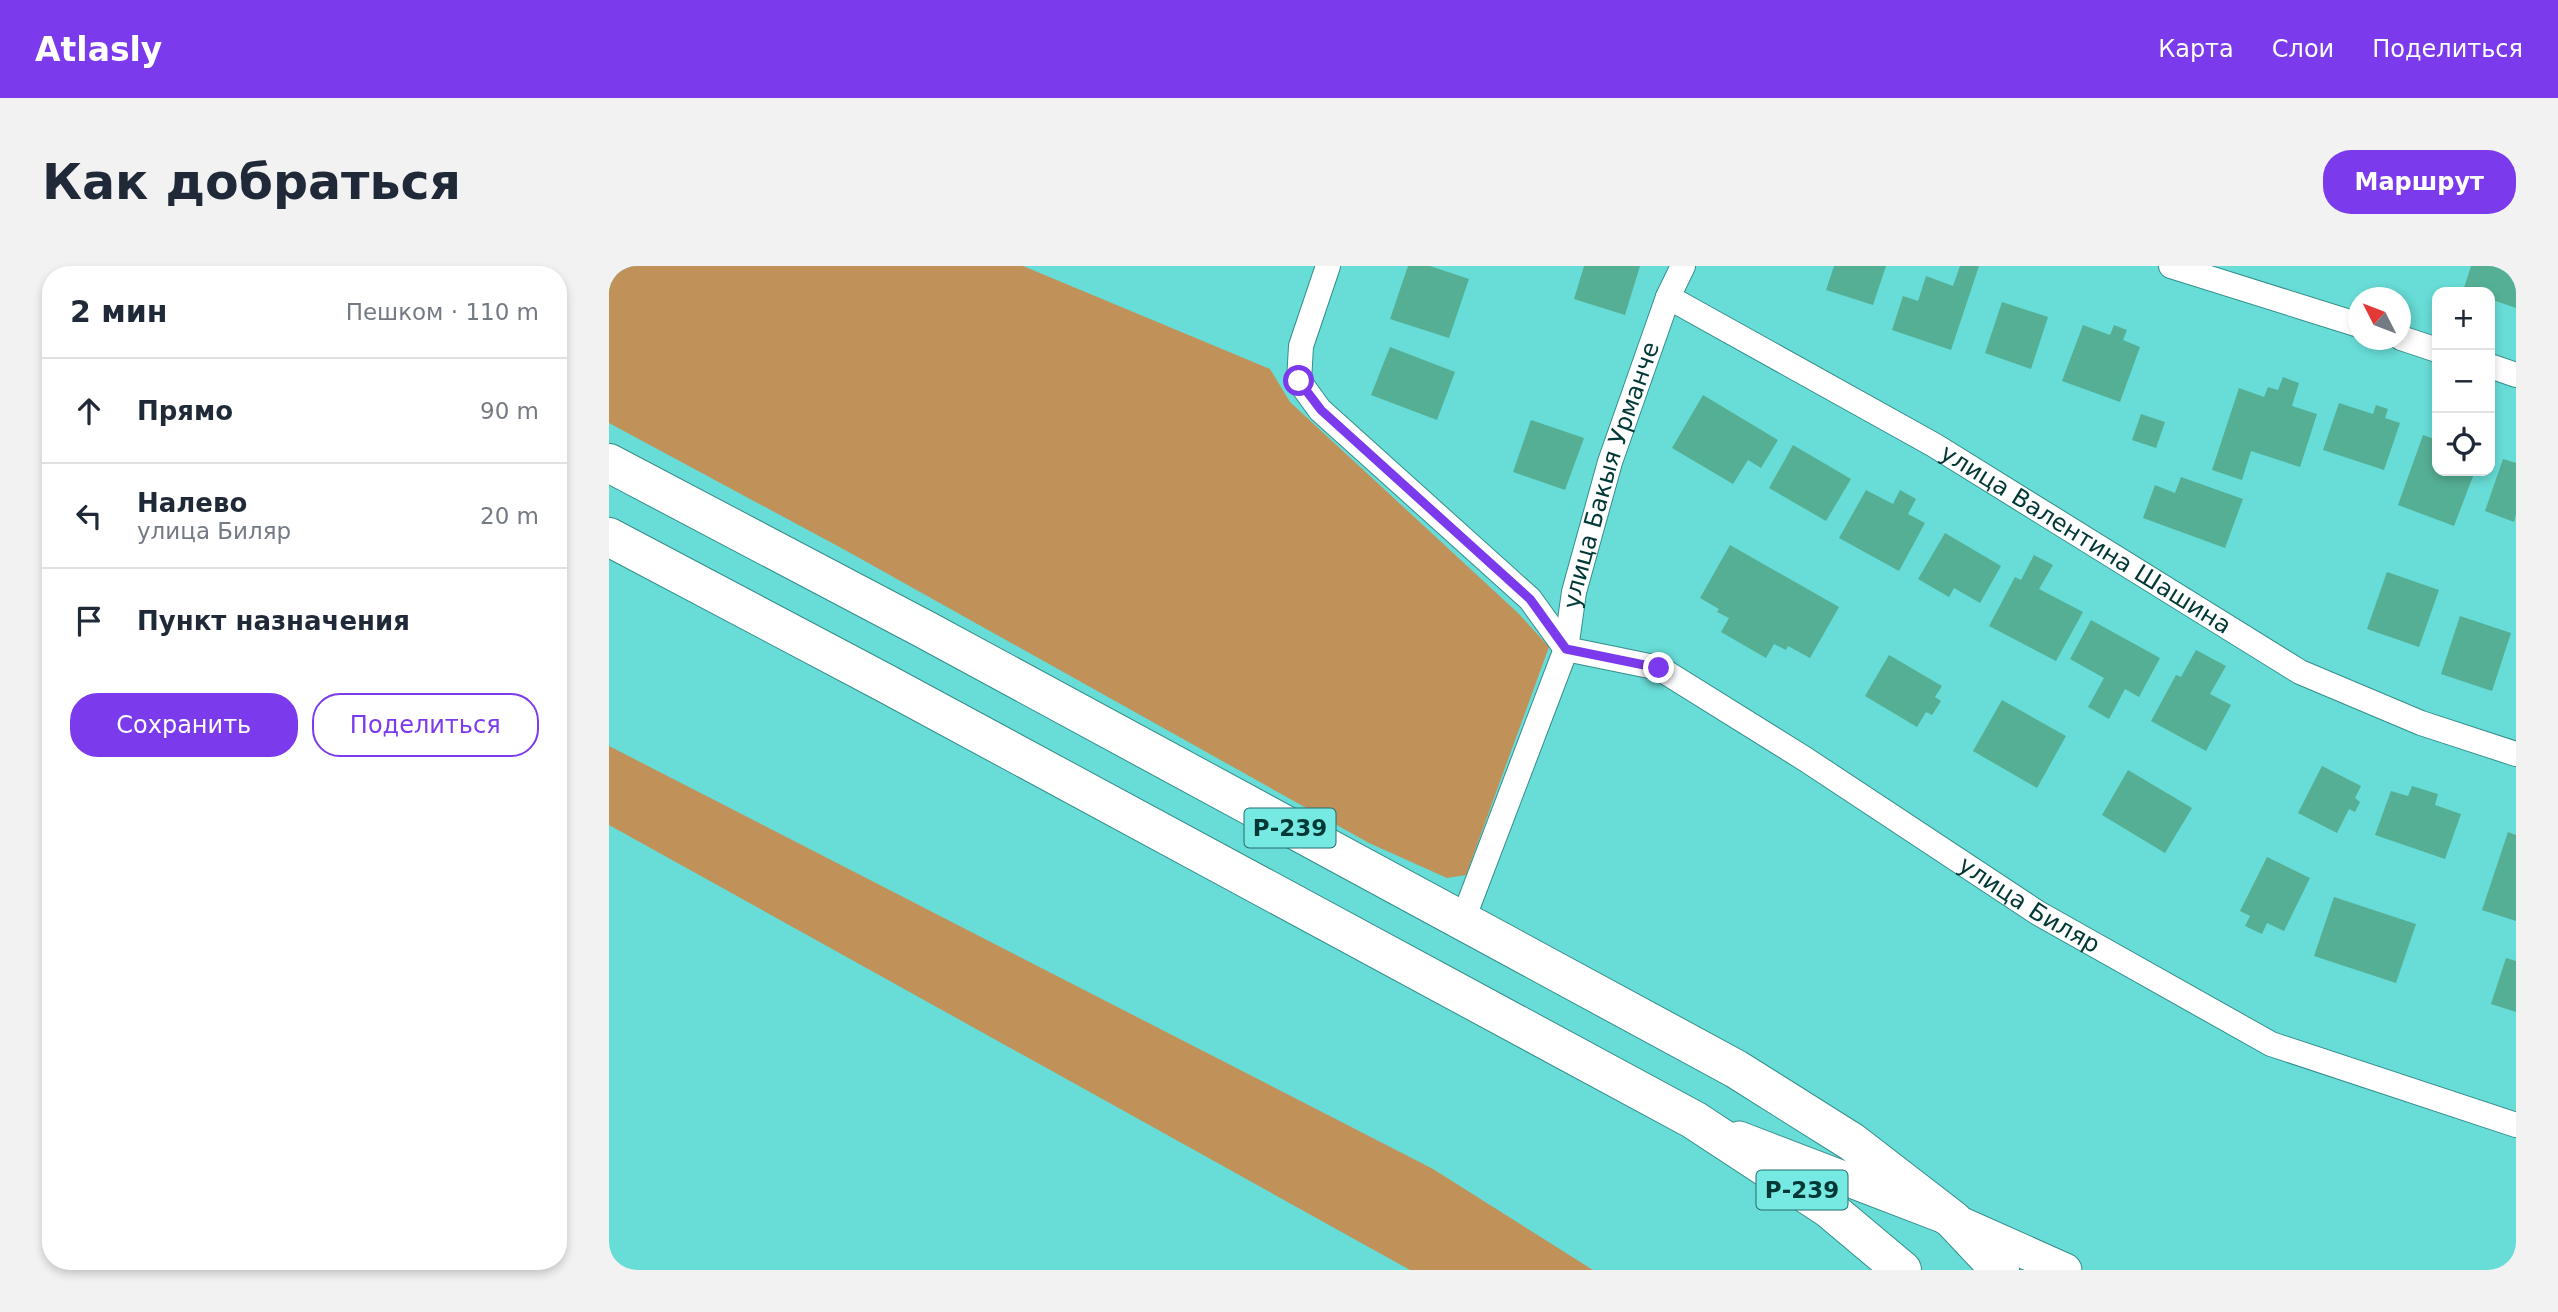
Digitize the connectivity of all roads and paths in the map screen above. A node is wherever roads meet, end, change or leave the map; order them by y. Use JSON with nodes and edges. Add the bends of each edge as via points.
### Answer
{"nodes":[{"id":1,"x":1328,"y":266,"type":"edge"},
{"id":2,"x":1683,"y":266,"type":"edge"},
{"id":3,"x":2171,"y":266,"type":"edge"},
{"id":4,"x":1668,"y":298,"type":"junction"},
{"id":5,"x":2348,"y":322,"type":"edge"},
{"id":6,"x":2411,"y":342,"type":"edge"},
{"id":7,"x":2432,"y":348,"type":"edge"},
{"id":8,"x":2495,"y":368,"type":"edge"},
{"id":9,"x":2516,"y":374,"type":"edge"},
{"id":10,"x":609,"y":463,"type":"edge"},
{"id":11,"x":609,"y":537,"type":"edge"},
{"id":12,"x":1566,"y":649,"type":"junction"},
{"id":13,"x":2516,"y":754,"type":"edge"},
{"id":14,"x":1462,"y":922,"type":"junction"},
{"id":15,"x":1694,"y":1120,"type":"junction"},
{"id":16,"x":2516,"y":1125,"type":"edge"},
{"id":17,"x":1953,"y":1220,"type":"junction"},
{"id":18,"x":1902,"y":1270,"type":"edge"},
{"id":19,"x":2000,"y":1270,"type":"edge"},
{"id":20,"x":2065,"y":1270,"type":"edge"}],
"edges":[{"from":1,"to":12,"type":"street","via":[[1301,346],[1299,381],[1321,410],[1530,599]]},
{"from":2,"to":4,"type":"street","name":"улица Бакыя Урманче"},
{"from":3,"to":5,"type":"street"},
{"from":4,"to":12,"type":"street","name":"улица Бакыя Урманче","via":[[1610,462],[1574,592]]},
{"from":4,"to":13,"type":"street","name":"улица Валентина Шашина","via":[[1934,445],[2300,672],[2421,723]]},
{"from":6,"to":7,"type":"street"},
{"from":8,"to":9,"type":"street"},
{"from":10,"to":14,"type":"highway","number":"Р-239"},
{"from":11,"to":15,"type":"highway","number":"Р-239"},
{"from":12,"to":14,"type":"street","name":"улица Бакыя Урманче"},
{"from":12,"to":16,"type":"street","name":"улица Биляр","via":[[1659,668],[2038,913],[2271,1044]]},
{"from":14,"to":17,"type":"highway","number":"Р-239","via":[[1736,1069],[1852,1142]]},
{"from":15,"to":17,"type":"main road"},
{"from":15,"to":18,"type":"highway","number":"Р-239","via":[[1828,1208]]},
{"from":17,"to":19,"type":"highway","number":"Р-239"},
{"from":17,"to":20,"type":"main road"}]}
